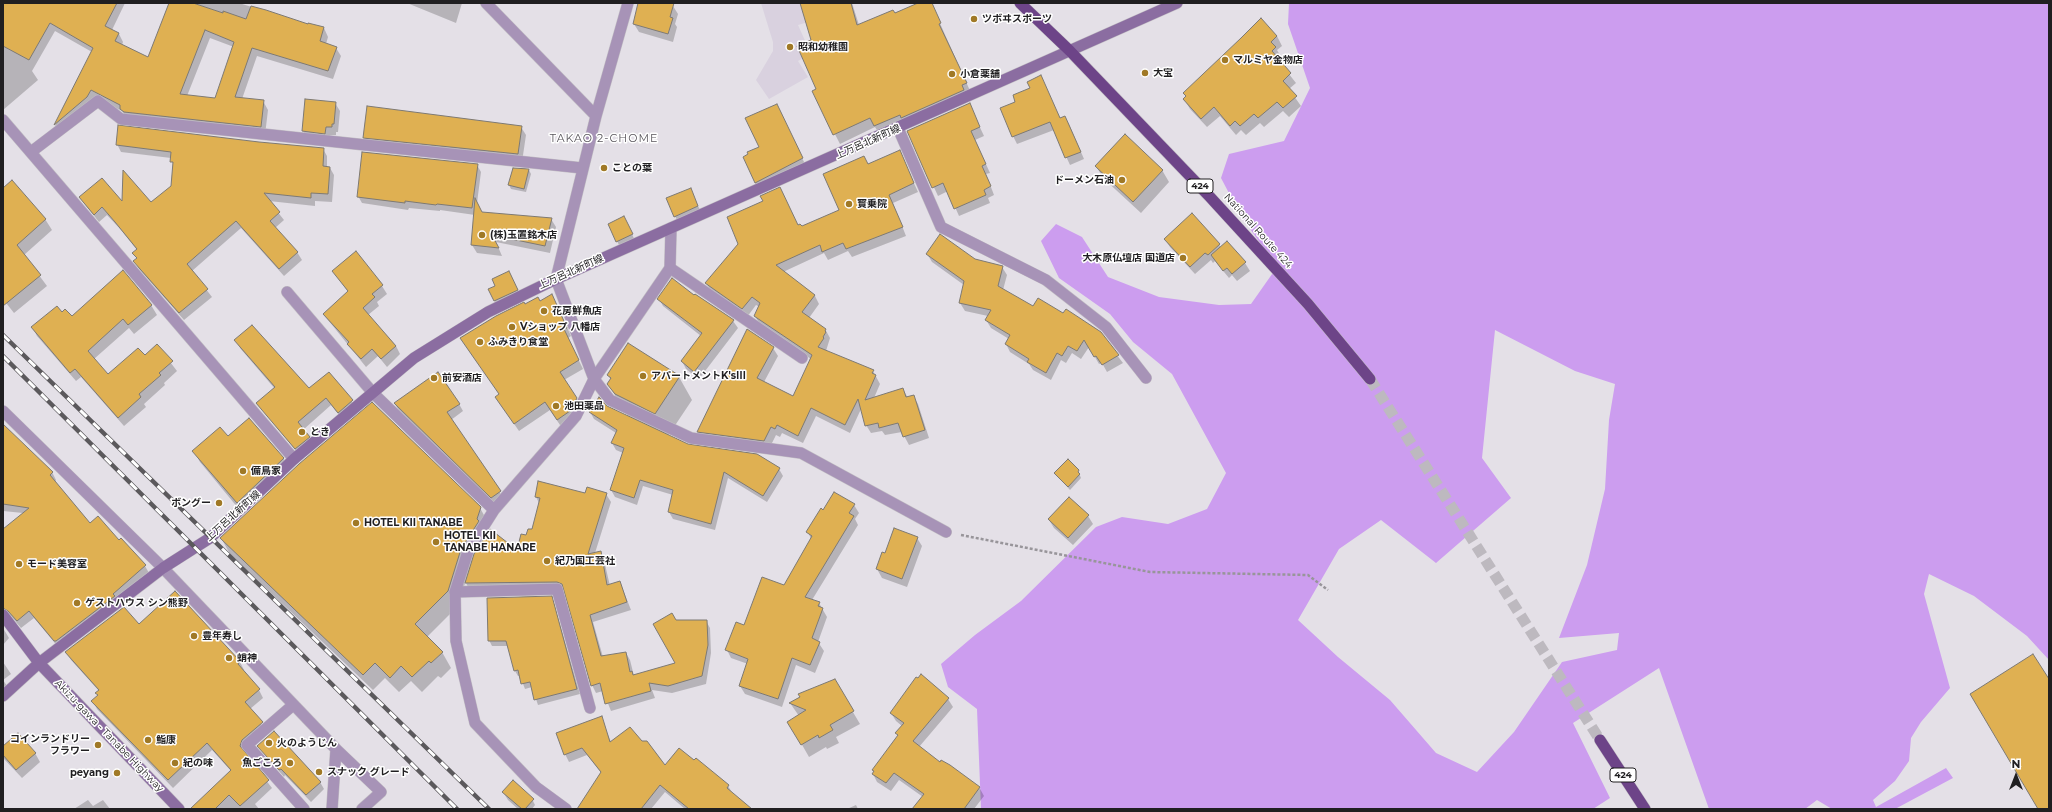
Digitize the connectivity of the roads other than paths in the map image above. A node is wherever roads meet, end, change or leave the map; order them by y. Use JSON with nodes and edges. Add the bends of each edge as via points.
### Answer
{"nodes":[{"id":1,"x":486,"y":3,"type":"edge"},
{"id":2,"x":628,"y":3,"type":"edge"},
{"id":3,"x":1020,"y":3,"type":"edge"},
{"id":4,"x":1177,"y":3,"type":"edge"},
{"id":5,"x":1070,"y":51,"type":"junction"},
{"id":6,"x":596,"y":116,"type":"junction"},
{"id":7,"x":3,"y":120,"type":"edge"},
{"id":8,"x":898,"y":128,"type":"junction"},
{"id":9,"x":31,"y":152,"type":"junction"},
{"id":10,"x":582,"y":168,"type":"junction"},
{"id":11,"x":671,"y":228,"type":"junction"},
{"id":12,"x":670,"y":268,"type":"junction"},
{"id":13,"x":556,"y":279,"type":"junction"},
{"id":14,"x":287,"y":292,"type":"dead end"},
{"id":15,"x":802,"y":358,"type":"dead end"},
{"id":16,"x":1146,"y":378,"type":"dead end"},
{"id":17,"x":594,"y":379,"type":"junction"},
{"id":18,"x":1370,"y":379,"type":"tunnel mouth"},
{"id":19,"x":373,"y":393,"type":"junction"},
{"id":20,"x":3,"y":411,"type":"edge"},
{"id":21,"x":294,"y":459,"type":"junction"},
{"id":22,"x":494,"y":510,"type":"junction"},
{"id":23,"x":946,"y":532,"type":"road end"},
{"id":24,"x":163,"y":568,"type":"junction"},
{"id":25,"x":455,"y":592,"type":"junction"},
{"id":26,"x":3,"y":615,"type":"edge"},
{"id":27,"x":40,"y":663,"type":"junction"},
{"id":28,"x":3,"y":696,"type":"edge"},
{"id":29,"x":293,"y":705,"type":"junction"},
{"id":30,"x":590,"y":708,"type":"dead end"},
{"id":31,"x":1600,"y":740,"type":"tunnel mouth"},
{"id":32,"x":336,"y":749,"type":"junction"},
{"id":33,"x":179,"y":809,"type":"edge"},
{"id":34,"x":304,"y":809,"type":"edge"},
{"id":35,"x":332,"y":809,"type":"edge"},
{"id":36,"x":362,"y":809,"type":"edge"},
{"id":37,"x":566,"y":809,"type":"edge"},
{"id":38,"x":1645,"y":809,"type":"edge"}],
"edges":[{"from":1,"to":6,"type":"street"},
{"from":2,"to":6,"type":"street"},
{"from":3,"to":5,"type":"highway","name":"National Route 424","number":"424"},
{"from":4,"to":5,"type":"main road","name":"上万呂北新町線"},
{"from":5,"to":8,"type":"main road","name":"上万呂北新町線"},
{"from":5,"to":18,"type":"highway","name":"National Route 424","number":"424","via":[[1308,304]]},
{"from":6,"to":10,"type":"street"},
{"from":7,"to":9,"type":"street"},
{"from":8,"to":11,"type":"main road","name":"上万呂北新町線"},
{"from":8,"to":16,"type":"street","via":[[941,227],[1046,280],[1106,327]]},
{"from":9,"to":10,"type":"street","via":[[98,101],[121,119]]},
{"from":9,"to":21,"type":"street"},
{"from":10,"to":13,"type":"street"},
{"from":11,"to":12,"type":"street"},
{"from":11,"to":13,"type":"main road","name":"上万呂北新町線"},
{"from":12,"to":15,"type":"street"},
{"from":12,"to":17,"type":"street"},
{"from":13,"to":17,"type":"street"},
{"from":13,"to":19,"type":"main road","name":"上万呂北新町線","via":[[488,312],[414,358]]},
{"from":14,"to":19,"type":"street"},
{"from":17,"to":22,"type":"street","via":[[576,416]]},
{"from":17,"to":23,"type":"street","via":[[610,400],[691,438],[801,453]]},
{"from":19,"to":21,"type":"main road","name":"上万呂北新町線"},
{"from":19,"to":22,"type":"street"},
{"from":20,"to":24,"type":"street"},
{"from":21,"to":24,"type":"main road","name":"上万呂北新町線","via":[[210,538]]},
{"from":22,"to":25,"type":"street","via":[[468,551]]},
{"from":24,"to":27,"type":"main road","name":"上万呂北新町線"},
{"from":24,"to":29,"type":"street"},
{"from":25,"to":30,"type":"street","via":[[557,589]]},
{"from":25,"to":37,"type":"street","via":[[456,641],[475,724],[536,787]]},
{"from":26,"to":27,"type":"main road","name":"Akizu-gawa - Tanabe Highway"},
{"from":27,"to":28,"type":"main road","name":"上万呂北新町線"},
{"from":27,"to":33,"type":"main road","name":"Akizu-gawa - Tanabe Highway"},
{"from":29,"to":32,"type":"street"},
{"from":29,"to":34,"type":"street","via":[[247,745]]},
{"from":31,"to":38,"type":"highway","number":"424"},
{"from":32,"to":35,"type":"street"},
{"from":32,"to":36,"type":"street","via":[[381,792]]}]}
